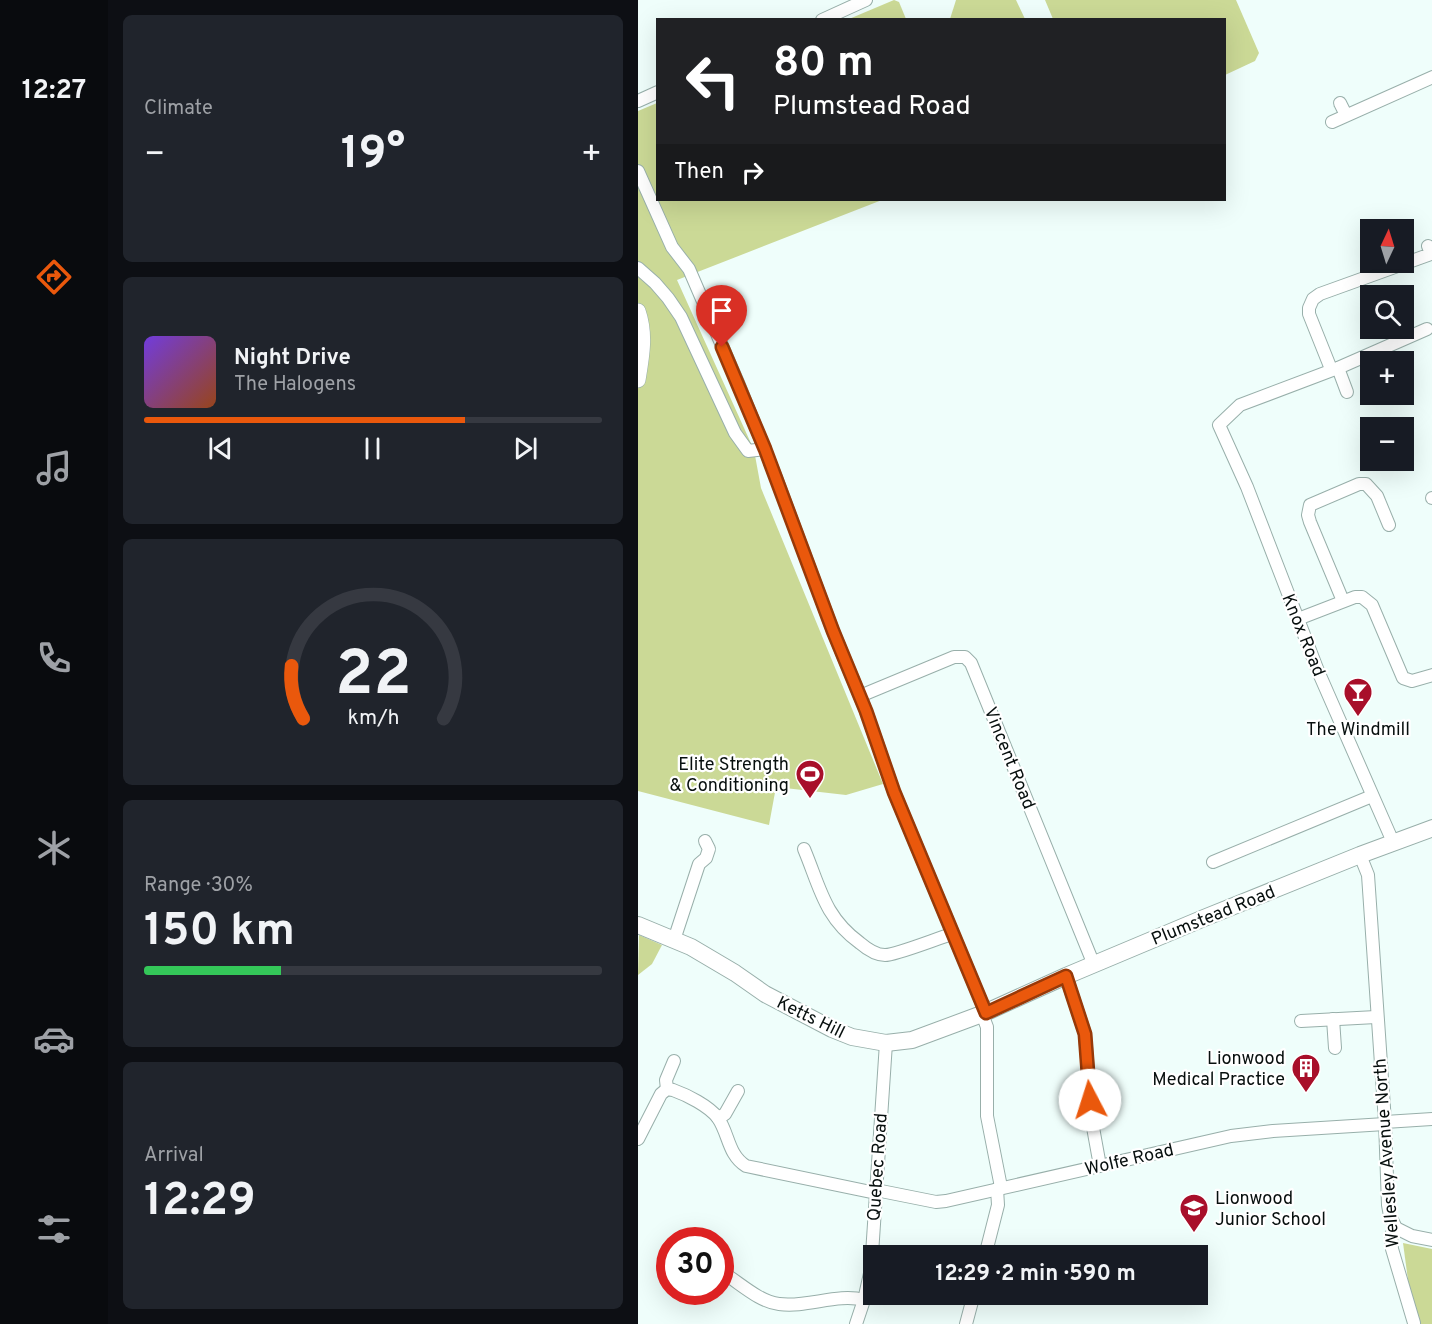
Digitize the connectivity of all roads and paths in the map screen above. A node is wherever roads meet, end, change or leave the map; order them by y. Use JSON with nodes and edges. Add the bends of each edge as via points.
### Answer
{"nodes":[{"id":1,"x":866,"y":0,"type":"edge"},
{"id":2,"x":826,"y":18,"type":"edge"},
{"id":3,"x":1433,"y":77,"type":"edge"},
{"id":4,"x":656,"y":93,"type":"edge"},
{"id":5,"x":638,"y":101,"type":"edge"},
{"id":6,"x":1340,"y":103,"type":"dead end"},
{"id":7,"x":1346,"y":116,"type":"junction"},
{"id":8,"x":1332,"y":122,"type":"dead end"},
{"id":9,"x":638,"y":171,"type":"edge"},
{"id":10,"x":1428,"y":246,"type":"dead end"},
{"id":11,"x":638,"y":268,"type":"edge"},
{"id":12,"x":638,"y":311,"type":"edge"},
{"id":13,"x":1427,"y":329,"type":"dead end"},
{"id":14,"x":1334,"y":368,"type":"junction"},
{"id":15,"x":638,"y":380,"type":"edge"},
{"id":16,"x":1347,"y":392,"type":"dead end"},
{"id":17,"x":765,"y":449,"type":"junction"},
{"id":18,"x":1389,"y":525,"type":"dead end"},
{"id":19,"x":1343,"y":601,"type":"junction"},
{"id":20,"x":1298,"y":619,"type":"junction"},
{"id":21,"x":1433,"y":675,"type":"edge"},
{"id":22,"x":860,"y":696,"type":"junction"},
{"id":23,"x":1372,"y":796,"type":"junction"},
{"id":24,"x":1433,"y":828,"type":"edge"},
{"id":25,"x":705,"y":841,"type":"dead end"},
{"id":26,"x":1393,"y":843,"type":"junction"},
{"id":27,"x":804,"y":849,"type":"dead end"},
{"id":28,"x":1360,"y":855,"type":"junction"},
{"id":29,"x":1213,"y":862,"type":"dead end"},
{"id":30,"x":638,"y":925,"type":"edge"},
{"id":31,"x":952,"y":934,"type":"junction"},
{"id":32,"x":674,"y":940,"type":"junction"},
{"id":33,"x":1094,"y":964,"type":"junction"},
{"id":34,"x":1066,"y":976,"type":"junction"},
{"id":35,"x":988,"y":1012,"type":"junction"},
{"id":36,"x":1376,"y":1017,"type":"junction"},
{"id":37,"x":1333,"y":1019,"type":"junction"},
{"id":38,"x":1301,"y":1021,"type":"dead end"},
{"id":39,"x":886,"y":1043,"type":"junction"},
{"id":40,"x":1335,"y":1048,"type":"dead end"},
{"id":41,"x":674,"y":1061,"type":"dead end"},
{"id":42,"x":667,"y":1085,"type":"junction"},
{"id":43,"x":738,"y":1092,"type":"dead end"},
{"id":44,"x":718,"y":1118,"type":"junction"},
{"id":45,"x":1433,"y":1119,"type":"edge"},
{"id":46,"x":1385,"y":1123,"type":"junction"},
{"id":47,"x":638,"y":1139,"type":"edge"},
{"id":48,"x":1100,"y":1166,"type":"junction"},
{"id":49,"x":999,"y":1188,"type":"junction"},
{"id":50,"x":876,"y":1192,"type":"junction"},
{"id":51,"x":1396,"y":1228,"type":"junction"},
{"id":52,"x":1433,"y":1240,"type":"edge"},
{"id":53,"x":872,"y":1245,"type":"edge"},
{"id":54,"x":988,"y":1245,"type":"edge"},
{"id":55,"x":734,"y":1280,"type":"edge"},
{"id":56,"x":863,"y":1300,"type":"edge"},
{"id":57,"x":863,"y":1303,"type":"edge"},
{"id":58,"x":971,"y":1305,"type":"edge"},
{"id":59,"x":1414,"y":1323,"type":"edge"},
{"id":60,"x":856,"y":1324,"type":"edge"},
{"id":61,"x":966,"y":1324,"type":"edge"}],
"edges":[{"from":1,"to":2,"type":"street"},
{"from":3,"to":7,"type":"street"},
{"from":4,"to":5,"type":"street"},
{"from":6,"to":7,"type":"street"},
{"from":7,"to":8,"type":"street"},
{"from":9,"to":17,"type":"street","via":[[671,247],[689,269]]},
{"from":10,"to":14,"type":"street","via":[[1431,254],[1313,299],[1309,314]]},
{"from":11,"to":17,"type":"street","via":[[655,282],[681,317],[735,433],[748,450]]},
{"from":12,"to":15,"type":"street","via":[[644,341]]},
{"from":13,"to":14,"type":"street"},
{"from":14,"to":16,"type":"street"},
{"from":14,"to":20,"type":"street","name":"Knox Road","via":[[1240,405],[1218,426],[1247,487]]},
{"from":17,"to":22,"type":"street"},
{"from":18,"to":19,"type":"street","via":[[1388,511],[1366,484],[1310,505],[1308,515]]},
{"from":19,"to":20,"type":"street"},
{"from":19,"to":21,"type":"street","via":[[1362,597],[1372,604],[1403,678],[1412,681]]},
{"from":20,"to":23,"type":"street","name":"Knox Road"},
{"from":22,"to":31,"type":"street"},
{"from":22,"to":33,"type":"street","name":"Vincent Road","via":[[954,657],[965,657],[971,663]]},
{"from":23,"to":26,"type":"street","name":"Knox Road"},
{"from":23,"to":29,"type":"street","via":[[1223,851]]},
{"from":24,"to":26,"type":"main road","name":"Plumstead Road"},
{"from":25,"to":32,"type":"street","via":[[709,849],[699,864]]},
{"from":26,"to":28,"type":"main road","name":"Plumstead Road"},
{"from":27,"to":31,"type":"street","via":[[833,918],[874,953],[886,956]]},
{"from":28,"to":33,"type":"main road","name":"Plumstead Road"},
{"from":28,"to":36,"type":"street","name":"Wellesley Avenue North","via":[[1368,876]]},
{"from":30,"to":32,"type":"main road","name":"Ketts Hill"},
{"from":31,"to":35,"type":"street"},
{"from":32,"to":39,"type":"main road","name":"Ketts Hill","via":[[810,1019],[851,1037]]},
{"from":33,"to":34,"type":"main road","name":"Plumstead Road"},
{"from":34,"to":35,"type":"main road","name":"Plumstead Road"},
{"from":34,"to":48,"type":"street","via":[[1085,1034]]},
{"from":35,"to":39,"type":"main road","name":"Ketts Hill","via":[[921,1038]]},
{"from":35,"to":49,"type":"street","via":[[987,1116]]},
{"from":36,"to":37,"type":"street"},
{"from":36,"to":46,"type":"street","name":"Wellesley Avenue North"},
{"from":37,"to":38,"type":"street"},
{"from":37,"to":40,"type":"street"},
{"from":39,"to":50,"type":"street","name":"Quebec Road"},
{"from":41,"to":42,"type":"street"},
{"from":42,"to":44,"type":"street"},
{"from":42,"to":47,"type":"street"},
{"from":43,"to":44,"type":"street","via":[[725,1114]]},
{"from":44,"to":50,"type":"street","name":"Wolfe Road","via":[[738,1161],[746,1166]]},
{"from":45,"to":46,"type":"street","name":"Wolfe Road"},
{"from":46,"to":48,"type":"street","name":"Wolfe Road","via":[[1250,1133]]},
{"from":46,"to":51,"type":"street","name":"Wellesley Avenue North","via":[[1388,1205]]},
{"from":48,"to":49,"type":"street","name":"Wolfe Road"},
{"from":49,"to":50,"type":"street","name":"Wolfe Road","via":[[936,1202]]},
{"from":49,"to":54,"type":"street"},
{"from":50,"to":53,"type":"street","name":"Quebec Road"},
{"from":51,"to":52,"type":"street"},
{"from":51,"to":59,"type":"street","name":"Wellesley Avenue North","via":[[1391,1235],[1392,1249]]},
{"from":55,"to":56,"type":"street","via":[[778,1305]]},
{"from":57,"to":60,"type":"street","name":"Quebec Road"},
{"from":58,"to":61,"type":"street"}]}
